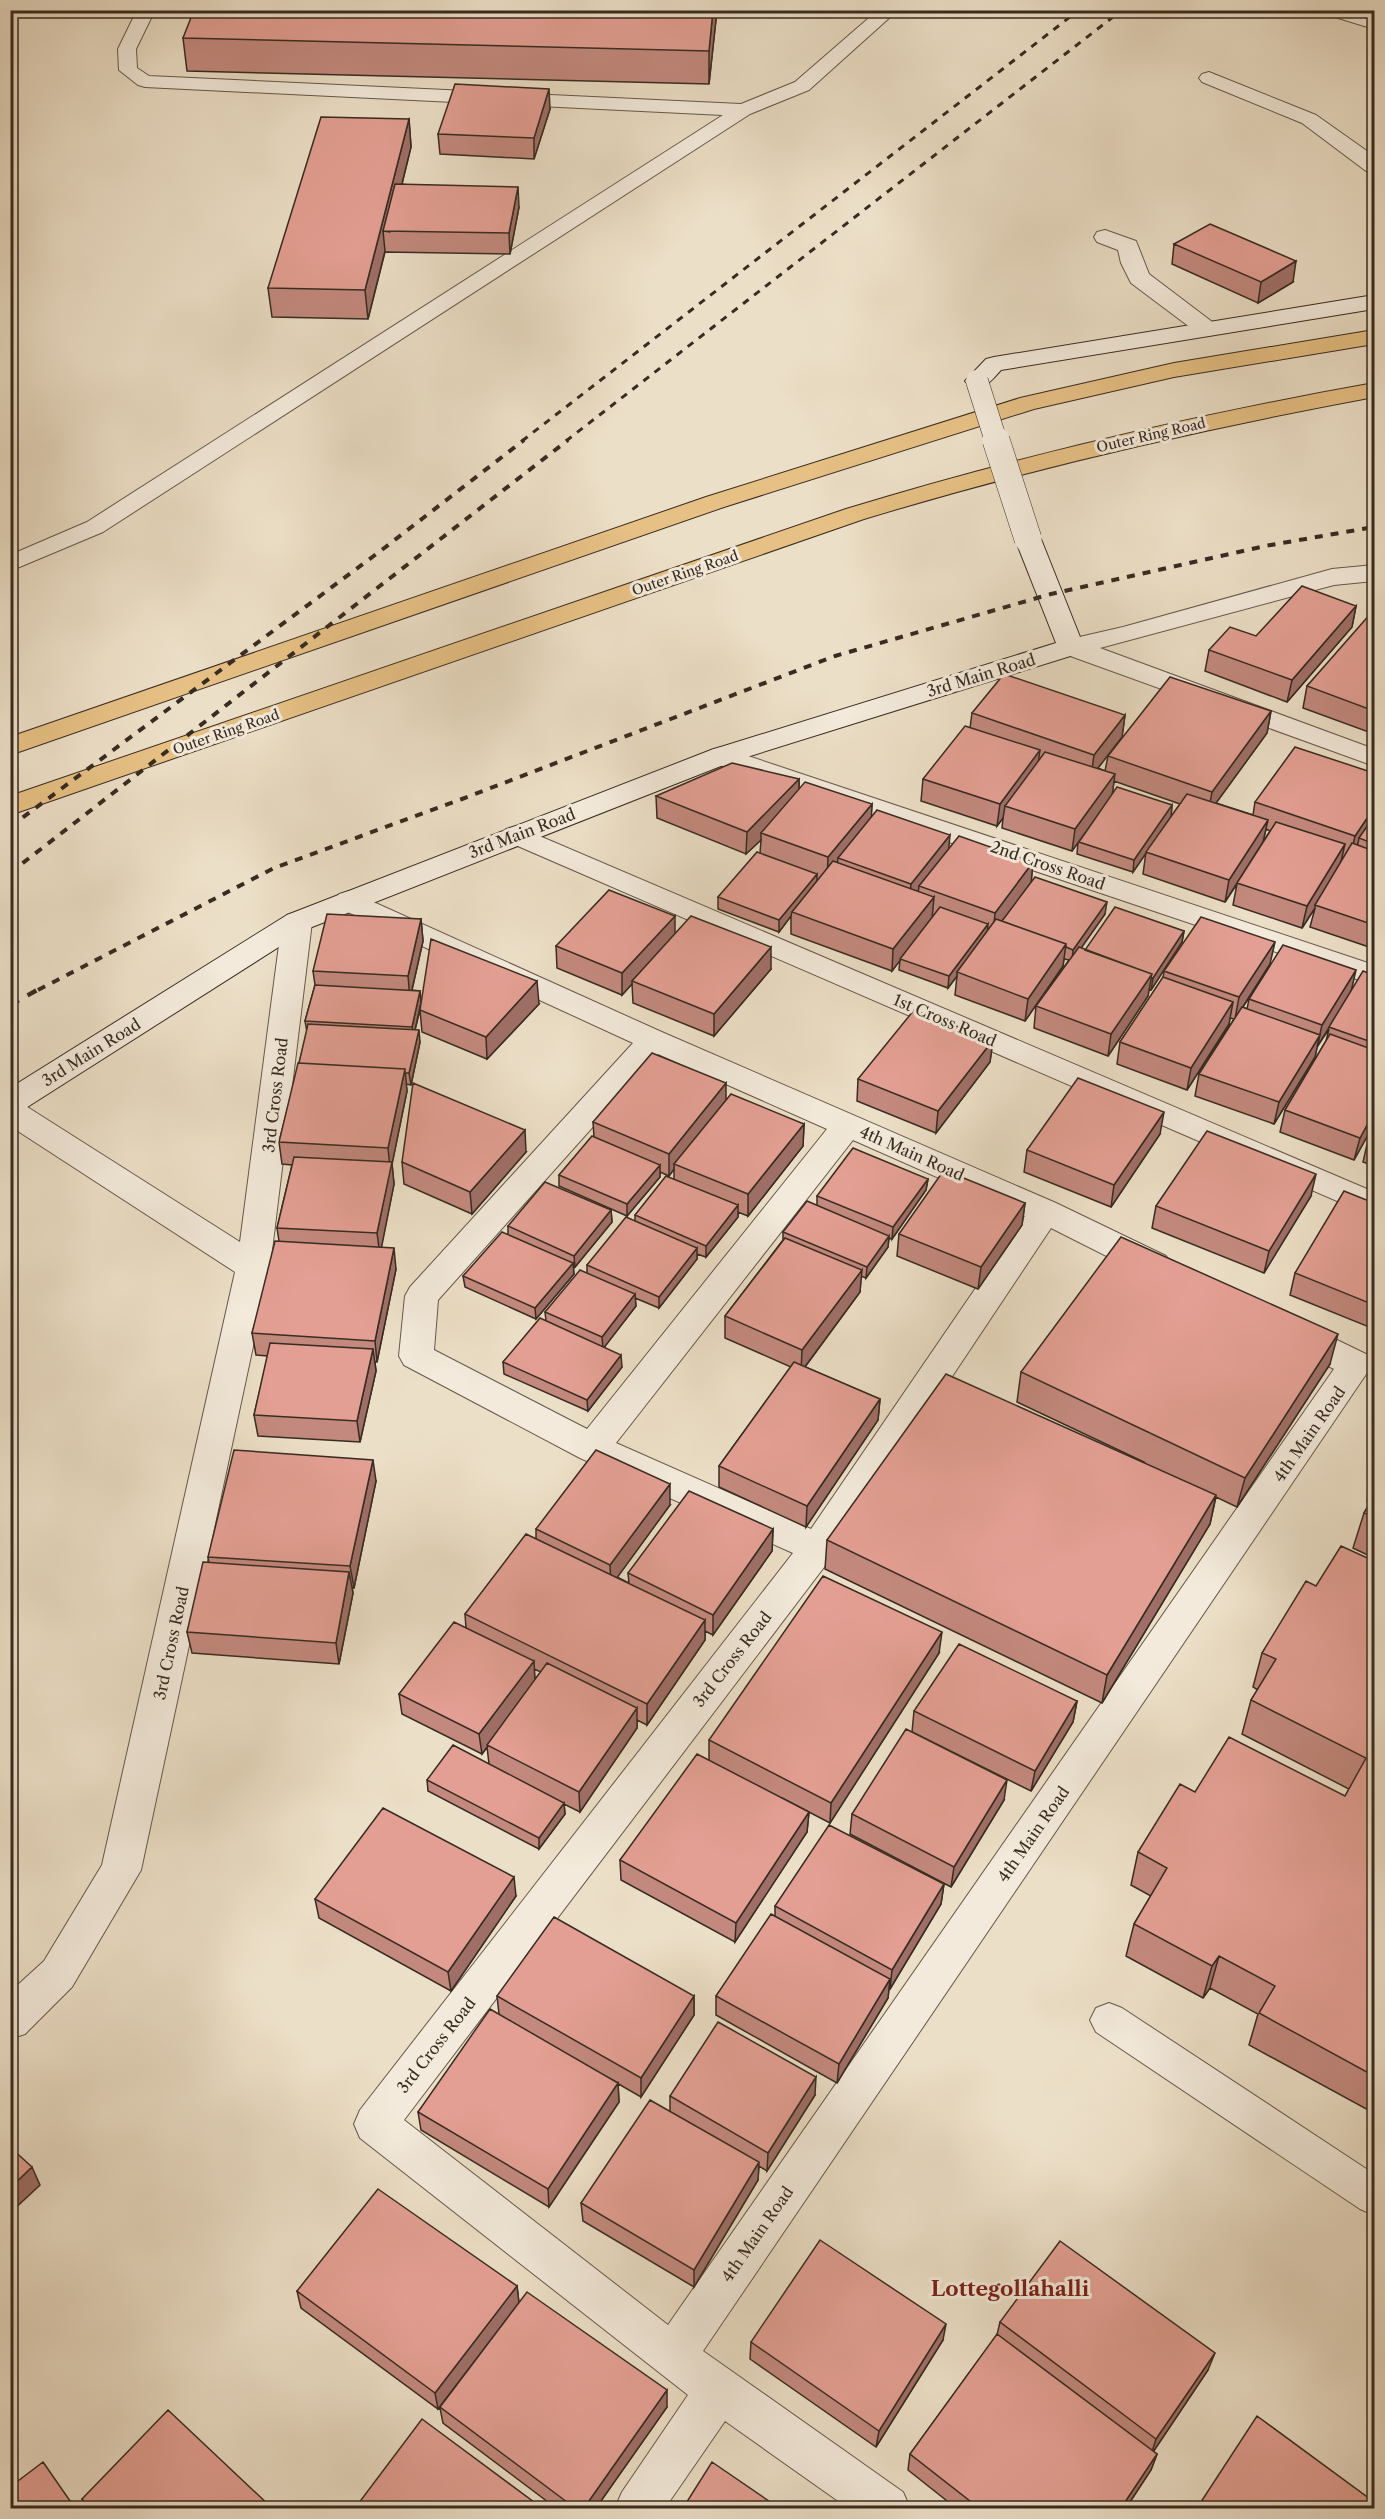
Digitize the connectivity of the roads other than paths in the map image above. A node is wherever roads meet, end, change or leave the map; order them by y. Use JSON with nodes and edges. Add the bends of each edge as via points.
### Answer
{"nodes":[{"id":1,"x":146,"y":10,"type":"edge"},
{"id":2,"x":889,"y":10,"type":"edge"},
{"id":3,"x":1332,"y":10,"type":"edge"},
{"id":4,"x":1374,"y":23,"type":"edge"},
{"id":5,"x":1209,"y":78,"type":"dead end"},
{"id":6,"x":743,"y":110,"type":"junction"},
{"id":7,"x":1374,"y":166,"type":"edge"},
{"id":8,"x":1105,"y":237,"type":"dead end"},
{"id":9,"x":1374,"y":302,"type":"edge"},
{"id":10,"x":1207,"y":329,"type":"junction"},
{"id":11,"x":1374,"y":337,"type":"edge"},
{"id":12,"x":1374,"y":390,"type":"edge"},
{"id":13,"x":10,"y":564,"type":"edge"},
{"id":14,"x":1374,"y":573,"type":"edge"},
{"id":15,"x":1332,"y":577,"type":"junction"},
{"id":16,"x":1374,"y":592,"type":"edge"},
{"id":17,"x":1071,"y":646,"type":"junction"},
{"id":18,"x":10,"y":747,"type":"edge"},
{"id":19,"x":721,"y":756,"type":"junction"},
{"id":20,"x":1374,"y":758,"type":"edge"},
{"id":21,"x":10,"y":806,"type":"edge"},
{"id":22,"x":516,"y":835,"type":"junction"},
{"id":23,"x":349,"y":901,"type":"junction"},
{"id":24,"x":297,"y":922,"type":"junction"},
{"id":25,"x":1374,"y":975,"type":"edge"},
{"id":26,"x":653,"y":1040,"type":"junction"},
{"id":27,"x":10,"y":1103,"type":"edge"},
{"id":28,"x":10,"y":1111,"type":"edge"},
{"id":29,"x":848,"y":1125,"type":"junction"},
{"id":30,"x":1374,"y":1205,"type":"edge"},
{"id":31,"x":1045,"y":1211,"type":"junction"},
{"id":32,"x":253,"y":1267,"type":"junction"},
{"id":33,"x":1184,"y":1280,"type":"edge"},
{"id":34,"x":1260,"y":1317,"type":"edge"},
{"id":35,"x":592,"y":1448,"type":"junction"},
{"id":36,"x":818,"y":1548,"type":"junction"},
{"id":37,"x":10,"y":2020,"type":"edge"},
{"id":38,"x":1109,"y":2020,"type":"dead end"},
{"id":39,"x":1374,"y":2196,"type":"edge"},
{"id":40,"x":673,"y":2357,"type":"junction"},
{"id":41,"x":719,"y":2390,"type":"junction"},
{"id":42,"x":638,"y":2508,"type":"edge"},
{"id":43,"x":886,"y":2508,"type":"edge"}],
"edges":[{"from":1,"to":6,"type":"lane","via":[[127,49],[128,70],[145,81]]},
{"from":2,"to":6,"type":"lane","via":[[802,86]]},
{"from":3,"to":4,"type":"street"},
{"from":5,"to":7,"type":"street","via":[[1309,119]]},
{"from":6,"to":13,"type":"lane","via":[[95,527]]},
{"from":8,"to":10,"type":"street","via":[[1128,246],[1139,278]]},
{"from":9,"to":10,"type":"street"},
{"from":10,"to":17,"type":"street","bridge":true,"via":[[994,364],[977,381],[1028,539]]},
{"from":11,"to":18,"type":"highway","via":[[1173,370],[1028,403],[715,502]]},
{"from":12,"to":21,"type":"highway","name":"Outer Ring Road","via":[[1267,408],[953,483]]},
{"from":14,"to":15,"type":"street"},
{"from":15,"to":16,"type":"street"},
{"from":15,"to":17,"type":"street","name":"3rd Main Road"},
{"from":17,"to":19,"type":"street","name":"3rd Main Road"},
{"from":17,"to":20,"type":"street"},
{"from":19,"to":22,"type":"street","name":"3rd Main Road"},
{"from":19,"to":25,"type":"street","name":"2nd Cross Road"},
{"from":22,"to":23,"type":"street","name":"3rd Main Road"},
{"from":22,"to":30,"type":"street","name":"1st Cross Road"},
{"from":23,"to":24,"type":"street","name":"3rd Main Road"},
{"from":23,"to":26,"type":"street","name":"4th Main Road"},
{"from":24,"to":27,"type":"street","name":"3rd Main Road"},
{"from":24,"to":32,"type":"street","name":"3rd Cross Road"},
{"from":26,"to":29,"type":"street","name":"4th Main Road"},
{"from":26,"to":35,"type":"street","via":[[422,1296],[416,1356]]},
{"from":28,"to":32,"type":"street"},
{"from":29,"to":31,"type":"street","name":"4th Main Road"},
{"from":29,"to":35,"type":"street"},
{"from":31,"to":33,"type":"street","name":"4th Main Road"},
{"from":31,"to":36,"type":"street","name":"3rd Cross Road"},
{"from":32,"to":37,"type":"street","name":"3rd Cross Road","via":[[121,1870],[58,1974]]},
{"from":34,"to":40,"type":"street","name":"4th Main Road","via":[[1356,1365]]},
{"from":35,"to":36,"type":"street"},
{"from":36,"to":40,"type":"street","name":"3rd Cross Road","via":[[375,2124]]},
{"from":38,"to":39,"type":"lane"},
{"from":40,"to":41,"type":"street"},
{"from":41,"to":42,"type":"street"},
{"from":41,"to":43,"type":"street"}]}
